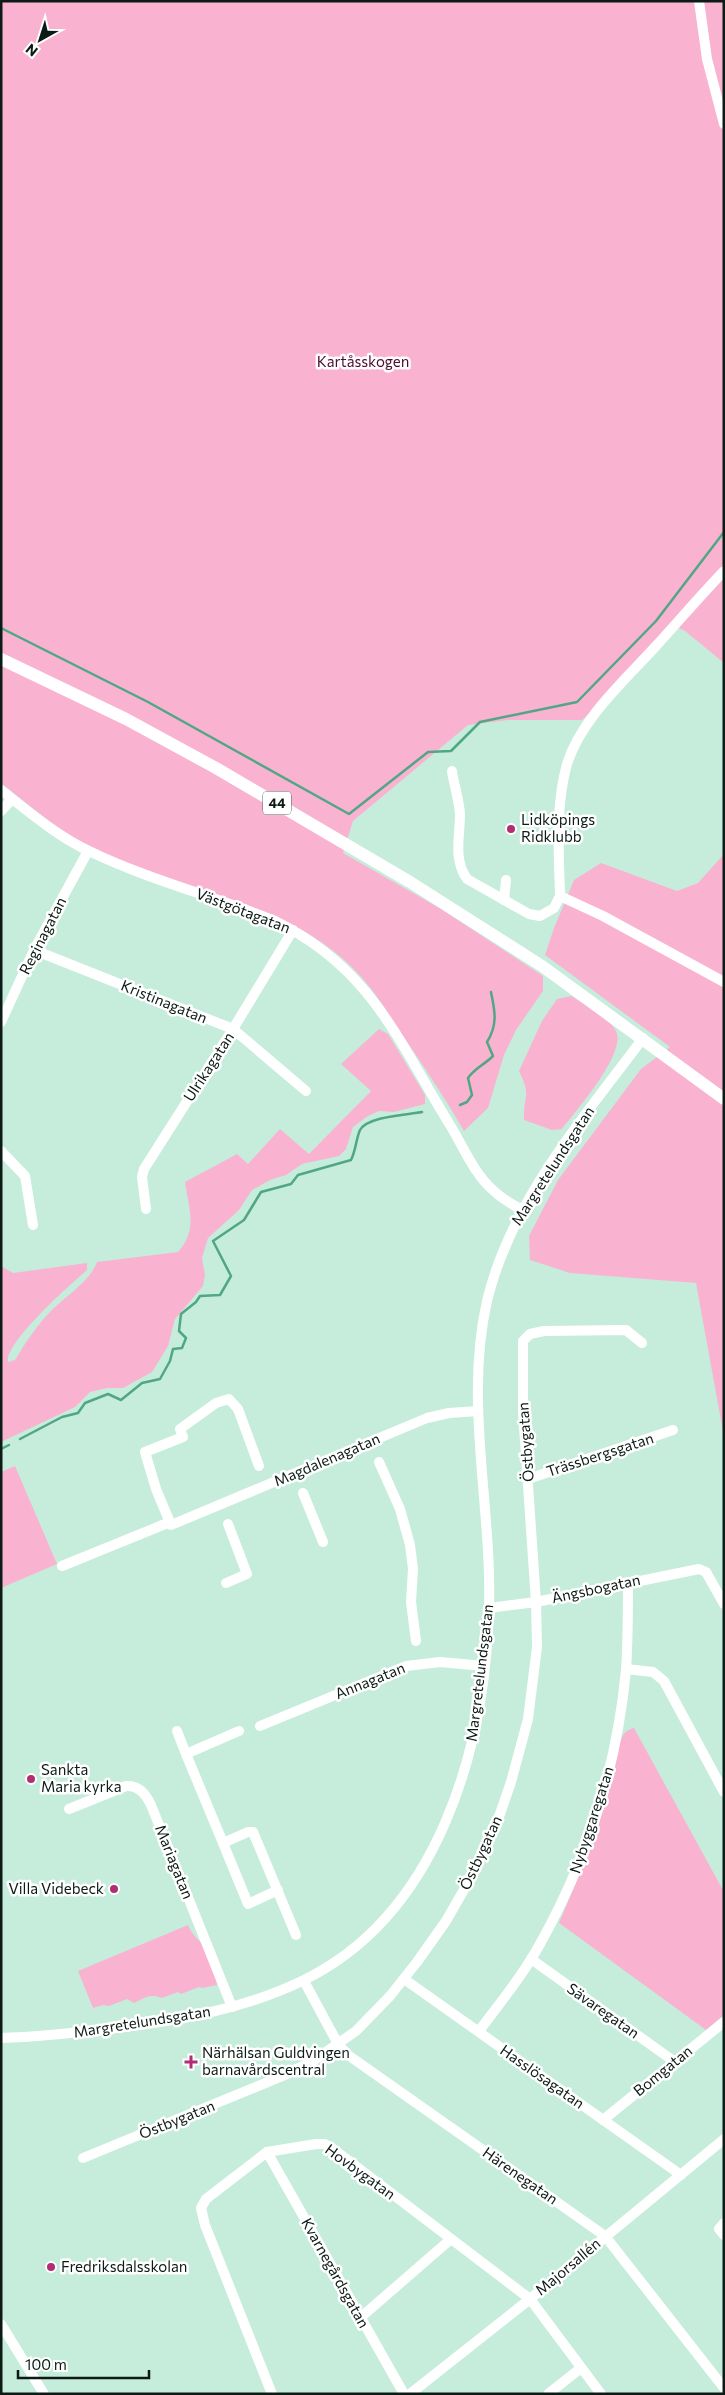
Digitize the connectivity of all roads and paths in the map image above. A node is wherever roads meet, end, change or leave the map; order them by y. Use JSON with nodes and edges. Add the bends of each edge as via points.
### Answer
{"nodes":[{"id":1,"x":699,"y":1,"type":"edge"},
{"id":2,"x":724,"y":124,"type":"edge"},
{"id":3,"x":724,"y":571,"type":"edge"},
{"id":4,"x":1,"y":659,"type":"edge"},
{"id":5,"x":452,"y":771,"type":"dead end"},
{"id":6,"x":1,"y":790,"type":"edge"},
{"id":7,"x":12,"y":799,"type":"junction"},
{"id":8,"x":1,"y":811,"type":"edge"},
{"id":9,"x":88,"y":851,"type":"junction"},
{"id":10,"x":506,"y":880,"type":"dead end"},
{"id":11,"x":560,"y":896,"type":"junction"},
{"id":12,"x":504,"y":900,"type":"junction"},
{"id":13,"x":293,"y":930,"type":"junction"},
{"id":14,"x":34,"y":950,"type":"junction"},
{"id":15,"x":724,"y":982,"type":"edge"},
{"id":16,"x":1,"y":1022,"type":"edge"},
{"id":17,"x":233,"y":1029,"type":"junction"},
{"id":18,"x":643,"y":1038,"type":"junction"},
{"id":19,"x":306,"y":1091,"type":"dead end"},
{"id":20,"x":724,"y":1099,"type":"edge"},
{"id":21,"x":1,"y":1151,"type":"edge"},
{"id":22,"x":146,"y":1209,"type":"dead end"},
{"id":23,"x":522,"y":1210,"type":"junction"},
{"id":24,"x":33,"y":1225,"type":"dead end"},
{"id":25,"x":642,"y":1343,"type":"dead end"},
{"id":26,"x":478,"y":1411,"type":"junction"},
{"id":27,"x":673,"y":1430,"type":"dead end"},
{"id":28,"x":379,"y":1462,"type":"dead end"},
{"id":29,"x":259,"y":1466,"type":"dead end"},
{"id":30,"x":528,"y":1479,"type":"junction"},
{"id":31,"x":303,"y":1493,"type":"dead end"},
{"id":32,"x":174,"y":1522,"type":"junction"},
{"id":33,"x":228,"y":1524,"type":"dead end"},
{"id":34,"x":323,"y":1542,"type":"dead end"},
{"id":35,"x":62,"y":1566,"type":"dead end"},
{"id":36,"x":628,"y":1582,"type":"junction"},
{"id":37,"x":226,"y":1583,"type":"dead end"},
{"id":38,"x":536,"y":1602,"type":"junction"},
{"id":39,"x":724,"y":1604,"type":"edge"},
{"id":40,"x":489,"y":1608,"type":"junction"},
{"id":41,"x":416,"y":1641,"type":"dead end"},
{"id":42,"x":484,"y":1666,"type":"junction"},
{"id":43,"x":626,"y":1669,"type":"junction"},
{"id":44,"x":260,"y":1726,"type":"dead end"},
{"id":45,"x":177,"y":1731,"type":"dead end"},
{"id":46,"x":239,"y":1731,"type":"dead end"},
{"id":47,"x":186,"y":1754,"type":"junction"},
{"id":48,"x":724,"y":1792,"type":"edge"},
{"id":49,"x":70,"y":1809,"type":"dead end"},
{"id":50,"x":223,"y":1843,"type":"junction"},
{"id":51,"x":278,"y":1890,"type":"junction"},
{"id":52,"x":296,"y":1935,"type":"dead end"},
{"id":53,"x":531,"y":1959,"type":"junction"},
{"id":54,"x":404,"y":1979,"type":"junction"},
{"id":55,"x":304,"y":1980,"type":"junction"},
{"id":56,"x":232,"y":2007,"type":"junction"},
{"id":57,"x":724,"y":2022,"type":"edge"},
{"id":58,"x":479,"y":2031,"type":"junction"},
{"id":59,"x":1,"y":2038,"type":"edge"},
{"id":60,"x":338,"y":2044,"type":"junction"},
{"id":61,"x":675,"y":2062,"type":"junction"},
{"id":62,"x":603,"y":2120,"type":"junction"},
{"id":63,"x":724,"y":2139,"type":"edge"},
{"id":64,"x":267,"y":2152,"type":"junction"},
{"id":65,"x":83,"y":2158,"type":"dead end"},
{"id":66,"x":681,"y":2175,"type":"junction"},
{"id":67,"x":724,"y":2223,"type":"edge"},
{"id":68,"x":724,"y":2235,"type":"edge"},
{"id":69,"x":605,"y":2236,"type":"junction"},
{"id":70,"x":451,"y":2239,"type":"junction"},
{"id":71,"x":530,"y":2299,"type":"junction"},
{"id":72,"x":360,"y":2318,"type":"junction"},
{"id":73,"x":1,"y":2324,"type":"edge"},
{"id":74,"x":581,"y":2368,"type":"junction"},
{"id":75,"x":724,"y":2388,"type":"edge"},
{"id":76,"x":44,"y":2394,"type":"edge"},
{"id":77,"x":272,"y":2394,"type":"edge"},
{"id":78,"x":404,"y":2394,"type":"edge"},
{"id":79,"x":410,"y":2394,"type":"edge"},
{"id":80,"x":548,"y":2394,"type":"edge"},
{"id":81,"x":601,"y":2394,"type":"edge"}],
"edges":[{"from":1,"to":2,"type":"street","via":[[707,59]]},
{"from":3,"to":11,"type":"street","via":[[592,718],[578,741],[568,764],[562,794],[558,838]]},
{"from":4,"to":18,"type":"main road","number":"44","via":[[126,719],[295,813],[542,966]]},
{"from":5,"to":12,"type":"street","via":[[460,812],[461,870],[467,879]]},
{"from":6,"to":7,"type":"street","name":"Västgötagatan"},
{"from":7,"to":8,"type":"street"},
{"from":7,"to":9,"type":"street","name":"Västgötagatan"},
{"from":9,"to":13,"type":"street","name":"Västgötagatan"},
{"from":9,"to":14,"type":"street","name":"Reginagatan"},
{"from":10,"to":12,"type":"street"},
{"from":11,"to":12,"type":"street","via":[[554,908],[540,916],[528,914]]},
{"from":11,"to":15,"type":"street"},
{"from":13,"to":17,"type":"street","name":"Ulrikagatan"},
{"from":13,"to":23,"type":"street","name":"Västgötagatan","via":[[342,965],[371,997],[474,1165],[492,1190]]},
{"from":14,"to":16,"type":"street","name":"Reginagatan"},
{"from":14,"to":17,"type":"street","name":"Kristinagatan"},
{"from":17,"to":19,"type":"street","name":"Kristinagatan"},
{"from":17,"to":22,"type":"street","name":"Ulrikagatan","via":[[144,1169]]},
{"from":18,"to":20,"type":"main road","number":"44"},
{"from":18,"to":23,"type":"street","name":"Margretelundsgatan","via":[[568,1140]]},
{"from":21,"to":24,"type":"street","via":[[25,1176]]},
{"from":23,"to":26,"type":"street","name":"Margretelundsgatan","via":[[504,1247],[486,1304],[479,1340]]},
{"from":25,"to":30,"type":"street","name":"Östbygatan","via":[[626,1330],[535,1332],[526,1336],[523,1341],[523,1412]]},
{"from":26,"to":32,"type":"street","name":"Magdalenagatan","via":[[427,1418]]},
{"from":26,"to":40,"type":"street","name":"Margretelundsgatan"},
{"from":27,"to":30,"type":"street","name":"Trässbergsgatan"},
{"from":28,"to":41,"type":"street","via":[[408,1536],[413,1569],[410,1602]]},
{"from":29,"to":32,"type":"street","via":[[238,1409],[229,1399],[216,1403],[180,1429],[182,1437],[145,1452],[156,1489]]},
{"from":30,"to":38,"type":"street","name":"Östbygatan"},
{"from":31,"to":34,"type":"street"},
{"from":32,"to":35,"type":"street","name":"Magdalenagatan"},
{"from":33,"to":37,"type":"street","via":[[247,1574]]},
{"from":36,"to":38,"type":"street","name":"Ängsbogatan"},
{"from":36,"to":39,"type":"street","name":"Ängsbogatan","via":[[703,1569]]},
{"from":36,"to":43,"type":"street","name":"Nybyggaregatan"},
{"from":38,"to":40,"type":"street","name":"Ängsbogatan"},
{"from":38,"to":54,"type":"street","name":"Östbygatan","via":[[537,1647],[528,1719],[500,1814],[459,1899]]},
{"from":40,"to":42,"type":"street","name":"Margretelundsgatan"},
{"from":42,"to":44,"type":"street","name":"Annagatan","via":[[440,1662],[406,1666]]},
{"from":42,"to":55,"type":"street","name":"Margretelundsgatan","via":[[477,1720],[465,1768],[448,1817],[426,1861],[400,1899],[371,1932],[339,1959]]},
{"from":43,"to":48,"type":"street","via":[[653,1672],[664,1681]]},
{"from":43,"to":53,"type":"street","name":"Nybyggaregatan","via":[[614,1748],[597,1812],[569,1888]]},
{"from":45,"to":47,"type":"street"},
{"from":46,"to":47,"type":"street"},
{"from":47,"to":50,"type":"street"},
{"from":49,"to":56,"type":"street","name":"Mariagatan","via":[[126,1786],[143,1792],[154,1812]]},
{"from":50,"to":51,"type":"street","via":[[253,1832]]},
{"from":50,"to":51,"type":"street","via":[[248,1904]]},
{"from":51,"to":52,"type":"street"},
{"from":53,"to":58,"type":"street","name":"Nybyggaregatan"},
{"from":53,"to":61,"type":"street","name":"Sävaregatan"},
{"from":54,"to":58,"type":"street","name":"Hasslösagatan"},
{"from":54,"to":60,"type":"street","name":"Östbygatan","via":[[368,2020]]},
{"from":55,"to":56,"type":"street","name":"Margretelundsgatan"},
{"from":55,"to":60,"type":"street","name":"Härenegatan"},
{"from":56,"to":59,"type":"street","name":"Margretelundsgatan","via":[[178,2020],[51,2036]]},
{"from":57,"to":61,"type":"street","name":"Bomgatan"},
{"from":58,"to":62,"type":"street","name":"Hasslösagatan"},
{"from":60,"to":65,"type":"street","name":"Östbygatan","via":[[285,2075]]},
{"from":60,"to":69,"type":"street","name":"Härenegatan","via":[[354,2059]]},
{"from":61,"to":62,"type":"street","name":"Bomgatan"},
{"from":62,"to":66,"type":"street","name":"Hasslösagatan"},
{"from":63,"to":66,"type":"street","name":"Majorsallén"},
{"from":64,"to":70,"type":"street","name":"Hovbygatan","via":[[310,2144],[328,2145]]},
{"from":64,"to":72,"type":"street","name":"Kvarnegårdsgatan"},
{"from":64,"to":77,"type":"street","name":"Hovbygatan","via":[[206,2199],[200,2212]]},
{"from":66,"to":69,"type":"street","name":"Majorsallén"},
{"from":67,"to":68,"type":"street","via":[[719,2229]]},
{"from":69,"to":71,"type":"street","name":"Majorsallén"},
{"from":69,"to":75,"type":"street","name":"Härenegatan"},
{"from":70,"to":71,"type":"street","name":"Hovbygatan"},
{"from":70,"to":72,"type":"street"},
{"from":71,"to":74,"type":"street","name":"Hovbygatan"},
{"from":71,"to":79,"type":"street","name":"Majorsallén"},
{"from":72,"to":78,"type":"street","name":"Kvarnegårdsgatan"},
{"from":73,"to":76,"type":"street"},
{"from":74,"to":80,"type":"street"},
{"from":74,"to":81,"type":"street","name":"Hovbygatan"}]}
